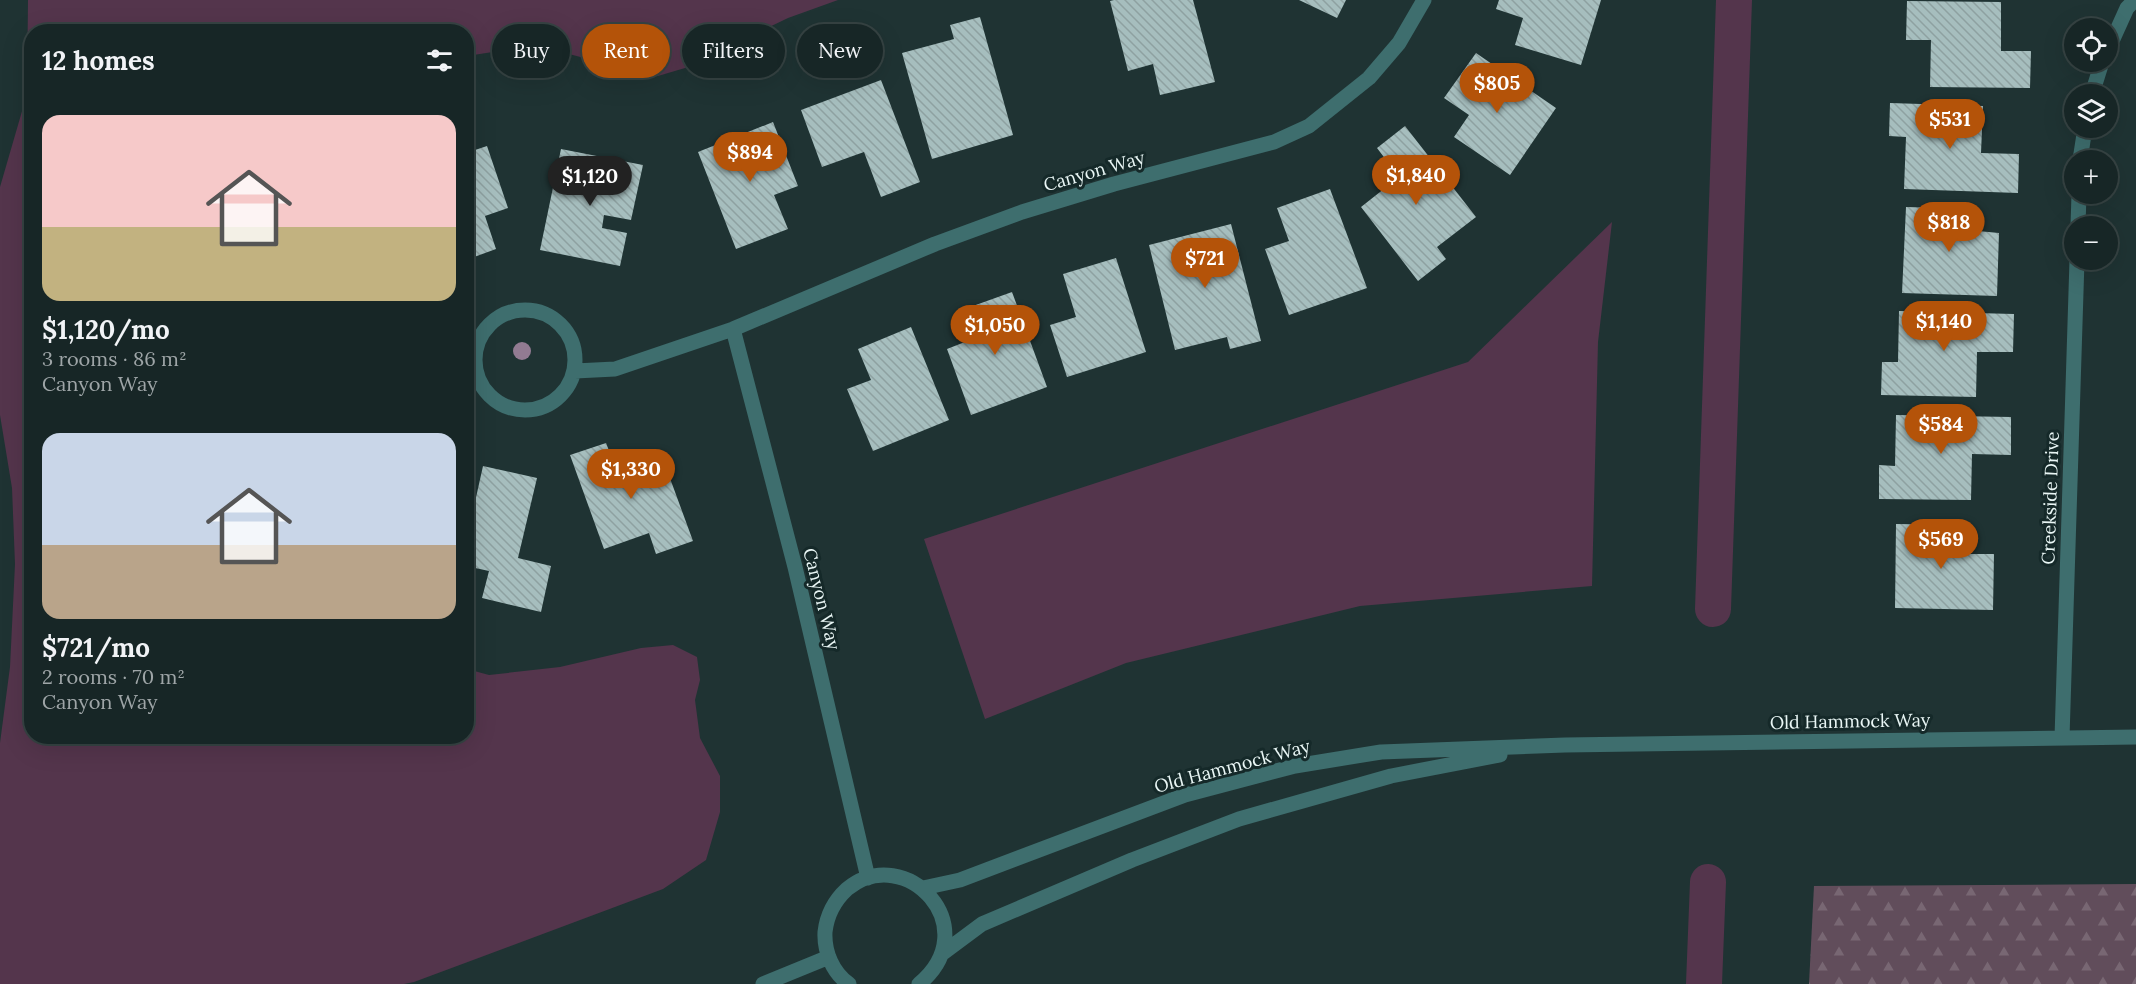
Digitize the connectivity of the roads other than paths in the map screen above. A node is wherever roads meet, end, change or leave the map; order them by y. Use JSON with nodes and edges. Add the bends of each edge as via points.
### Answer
{"nodes":[{"id":1,"x":1424,"y":0,"type":"edge"},
{"id":2,"x":2126,"y":4,"type":"edge"},
{"id":3,"x":2118,"y":24,"type":"edge"},
{"id":4,"x":2077,"y":270,"type":"edge"},
{"id":5,"x":733,"y":329,"type":"junction"},
{"id":6,"x":575,"y":371,"type":"junction"},
{"id":7,"x":2136,"y":737,"type":"edge"},
{"id":8,"x":2062,"y":738,"type":"junction"},
{"id":9,"x":1565,"y":745,"type":"junction"},
{"id":10,"x":868,"y":878,"type":"junction"},
{"id":11,"x":923,"y":888,"type":"junction"},
{"id":12,"x":943,"y":952,"type":"junction"},
{"id":13,"x":829,"y":957,"type":"junction"},
{"id":14,"x":763,"y":984,"type":"edge"},
{"id":15,"x":849,"y":984,"type":"edge"},
{"id":16,"x":919,"y":984,"type":"edge"}],
"edges":[{"from":1,"to":5,"type":"street","name":"Canyon Way","via":[[1399,43],[1370,78],[1309,126],[1274,142],[1022,212]]},
{"from":2,"to":3,"type":"street"},
{"from":4,"to":8,"type":"street","name":"Creekside Drive"},
{"from":5,"to":6,"type":"street","name":"Canyon Way","via":[[615,369]]},
{"from":5,"to":10,"type":"street","name":"Canyon Way","via":[[795,567]]},
{"from":6,"to":6,"type":"street","via":[[576,354],[570,337],[560,323],[545,314],[529,310],[496,319],[477,346],[478,378],[487,392],[513,408],[545,406],[558,398]]},
{"from":7,"to":8,"type":"street","name":"Old Hammock Way"},
{"from":8,"to":9,"type":"street","name":"Old Hammock Way"},
{"from":9,"to":11,"type":"street","name":"Old Hammock Way","via":[[1381,752],[1295,766],[1185,795],[960,880]]},
{"from":9,"to":12,"type":"street","name":"Old Hammock Way","via":[[1391,776],[1239,819],[982,924]]},
{"from":10,"to":11,"type":"street","via":[[902,878]]},
{"from":10,"to":13,"type":"street","via":[[856,882],[838,898],[827,918],[825,942]]},
{"from":11,"to":12,"type":"street","via":[[938,907],[945,929]]},
{"from":12,"to":16,"type":"street","via":[[932,973]]},
{"from":13,"to":14,"type":"street"},
{"from":13,"to":15,"type":"street"}]}
